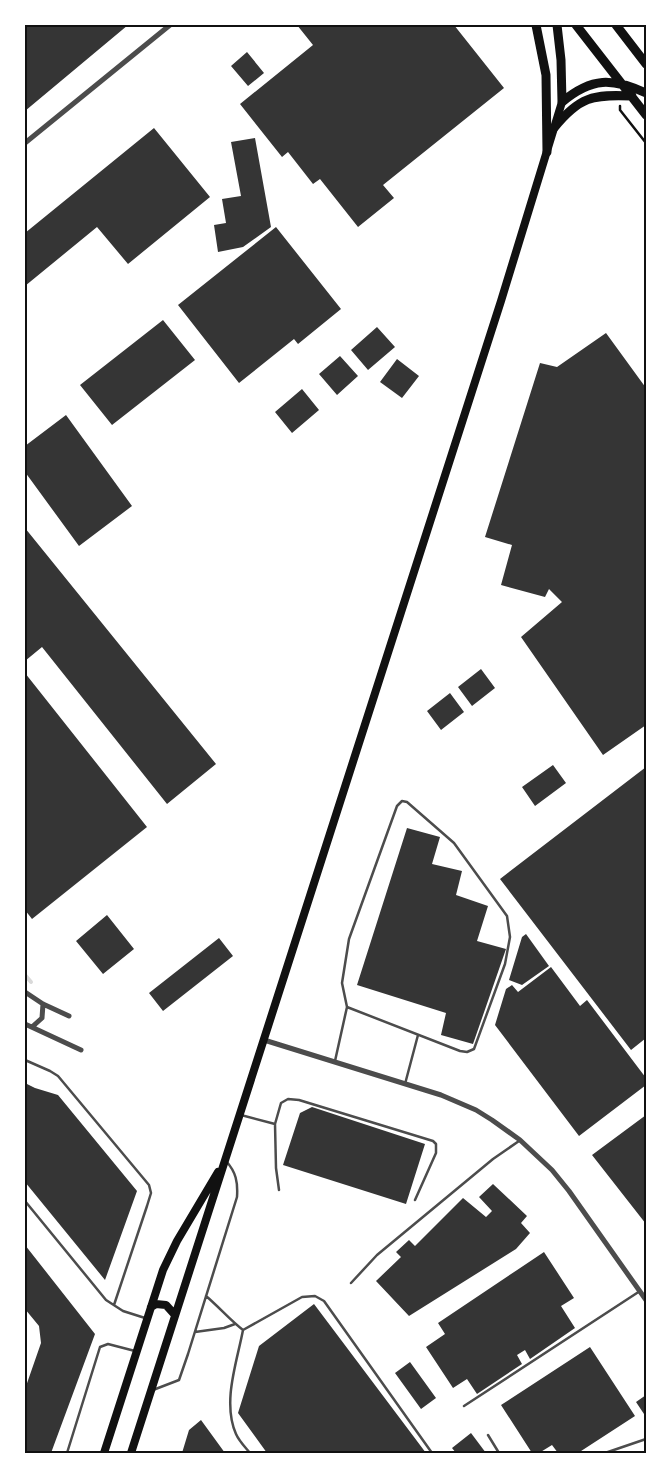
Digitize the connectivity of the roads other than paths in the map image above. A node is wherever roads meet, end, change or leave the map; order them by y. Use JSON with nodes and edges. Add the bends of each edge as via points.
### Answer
{"nodes":[{"id":1,"x":170,"y":25,"type":"edge"},
{"id":2,"x":536,"y":25,"type":"edge"},
{"id":3,"x":557,"y":25,"type":"edge"},
{"id":4,"x":576,"y":25,"type":"edge"},
{"id":5,"x":616,"y":25,"type":"edge"},
{"id":6,"x":646,"y":64,"type":"edge"},
{"id":7,"x":622,"y":83,"type":"junction"},
{"id":8,"x":646,"y":93,"type":"edge"},
{"id":9,"x":632,"y":96,"type":"junction"},
{"id":10,"x":562,"y":102,"type":"junction"},
{"id":11,"x":646,"y":115,"type":"edge"},
{"id":12,"x":554,"y":128,"type":"junction"},
{"id":13,"x":25,"y":143,"type":"edge"},
{"id":14,"x":547,"y":152,"type":"junction"},
{"id":15,"x":25,"y":992,"type":"edge"},
{"id":16,"x":43,"y":1004,"type":"junction"},
{"id":17,"x":347,"y":1007,"type":"junction"},
{"id":18,"x":69,"y":1016,"type":"dead end"},
{"id":19,"x":25,"y":1024,"type":"edge"},
{"id":20,"x":32,"y":1027,"type":"junction"},
{"id":21,"x":418,"y":1034,"type":"junction"},
{"id":22,"x":264,"y":1040,"type":"junction"},
{"id":23,"x":81,"y":1050,"type":"dead end"},
{"id":24,"x":25,"y":1060,"type":"edge"},
{"id":25,"x":334,"y":1062,"type":"junction"},
{"id":26,"x":405,"y":1084,"type":"junction"},
{"id":27,"x":239,"y":1114,"type":"junction"},
{"id":28,"x":274,"y":1124,"type":"junction"},
{"id":29,"x":520,"y":1140,"type":"junction"},
{"id":30,"x":225,"y":1160,"type":"junction"},
{"id":31,"x":279,"y":1190,"type":"dead end"},
{"id":32,"x":415,"y":1200,"type":"dead end"},
{"id":33,"x":25,"y":1201,"type":"edge"},
{"id":34,"x":351,"y":1283,"type":"dead end"},
{"id":35,"x":640,"y":1291,"type":"junction"},
{"id":36,"x":206,"y":1296,"type":"junction"},
{"id":37,"x":646,"y":1300,"type":"edge"},
{"id":38,"x":114,"y":1306,"type":"junction"},
{"id":39,"x":151,"y":1307,"type":"junction"},
{"id":40,"x":175,"y":1315,"type":"junction"},
{"id":41,"x":147,"y":1318,"type":"junction"},
{"id":42,"x":235,"y":1324,"type":"junction"},
{"id":43,"x":244,"y":1330,"type":"junction"},
{"id":44,"x":195,"y":1332,"type":"junction"},
{"id":45,"x":25,"y":1336,"type":"edge"},
{"id":46,"x":25,"y":1346,"type":"edge"},
{"id":47,"x":136,"y":1352,"type":"junction"},
{"id":48,"x":151,"y":1390,"type":"junction"},
{"id":49,"x":464,"y":1406,"type":"dead end"},
{"id":50,"x":488,"y":1435,"type":"dead end"},
{"id":51,"x":646,"y":1439,"type":"edge"},
{"id":52,"x":68,"y":1453,"type":"edge"},
{"id":53,"x":104,"y":1453,"type":"edge"},
{"id":54,"x":131,"y":1453,"type":"edge"},
{"id":55,"x":250,"y":1453,"type":"edge"},
{"id":56,"x":432,"y":1453,"type":"edge"},
{"id":57,"x":500,"y":1453,"type":"edge"},
{"id":58,"x":605,"y":1453,"type":"edge"}],
"edges":[{"from":1,"to":13,"type":"street"},
{"from":2,"to":14,"type":"main road","via":[[546,74]]},
{"from":3,"to":10,"type":"main road","via":[[562,60]]},
{"from":4,"to":7,"type":"main road"},
{"from":5,"to":6,"type":"main road"},
{"from":7,"to":8,"type":"main road"},
{"from":7,"to":9,"type":"main road"},
{"from":7,"to":10,"type":"main road","via":[[586,86]]},
{"from":9,"to":11,"type":"main road"},
{"from":9,"to":12,"type":"main road","via":[[589,98],[570,110]]},
{"from":10,"to":12,"type":"main road"},
{"from":12,"to":14,"type":"main road"},
{"from":14,"to":22,"type":"main road"},
{"from":15,"to":16,"type":"street"},
{"from":16,"to":18,"type":"street"},
{"from":16,"to":20,"type":"street","via":[[42,1018]]},
{"from":17,"to":21,"type":"lane"},
{"from":17,"to":21,"type":"lane","via":[[342,983],[349,939],[397,806],[402,801],[407,802],[454,843],[507,916],[510,937],[505,964],[474,1049],[460,1051]]},
{"from":17,"to":25,"type":"lane"},
{"from":19,"to":20,"type":"street"},
{"from":20,"to":23,"type":"street"},
{"from":21,"to":26,"type":"lane"},
{"from":22,"to":25,"type":"street"},
{"from":22,"to":27,"type":"main road"},
{"from":24,"to":38,"type":"lane","via":[[58,1076],[149,1185],[151,1192],[147,1206]]},
{"from":25,"to":26,"type":"street"},
{"from":26,"to":29,"type":"street","via":[[476,1110]]},
{"from":27,"to":28,"type":"lane"},
{"from":27,"to":30,"type":"main road"},
{"from":28,"to":31,"type":"lane"},
{"from":28,"to":32,"type":"lane","via":[[281,1103],[288,1099],[299,1100],[433,1141],[436,1153]]},
{"from":29,"to":34,"type":"lane","via":[[377,1255]]},
{"from":29,"to":35,"type":"street","via":[[569,1191]]},
{"from":30,"to":36,"type":"lane","via":[[234,1169],[237,1197]]},
{"from":30,"to":39,"type":"main road","via":[[174,1247]]},
{"from":30,"to":40,"type":"main road"},
{"from":33,"to":38,"type":"lane"},
{"from":35,"to":37,"type":"street"},
{"from":35,"to":49,"type":"lane"},
{"from":36,"to":42,"type":"lane"},
{"from":36,"to":44,"type":"lane"},
{"from":38,"to":41,"type":"lane"},
{"from":39,"to":40,"type":"main road","via":[[166,1305]]},
{"from":39,"to":41,"type":"main road"},
{"from":40,"to":48,"type":"main road"},
{"from":41,"to":47,"type":"main road"},
{"from":42,"to":43,"type":"lane"},
{"from":42,"to":44,"type":"lane"},
{"from":43,"to":55,"type":"lane","via":[[230,1410],[236,1435]]},
{"from":43,"to":56,"type":"lane","via":[[302,1297],[315,1296],[324,1302]]},
{"from":44,"to":48,"type":"lane","via":[[179,1380]]},
{"from":45,"to":46,"type":"lane"},
{"from":47,"to":52,"type":"lane","via":[[108,1344],[100,1347]]},
{"from":47,"to":53,"type":"main road"},
{"from":48,"to":54,"type":"main road"},
{"from":50,"to":57,"type":"lane"},
{"from":51,"to":58,"type":"lane"}]}
